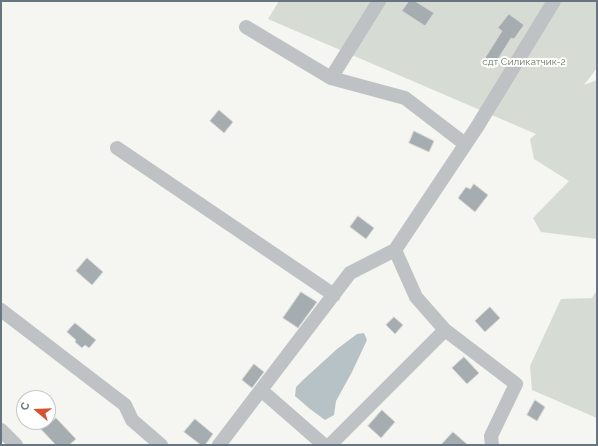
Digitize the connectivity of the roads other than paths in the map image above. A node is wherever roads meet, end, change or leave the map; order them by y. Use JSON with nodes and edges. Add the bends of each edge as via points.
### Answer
{"nodes":[{"id":1,"x":379,"y":1,"type":"edge"},
{"id":2,"x":554,"y":1,"type":"edge"},
{"id":3,"x":246,"y":27,"type":"dead end"},
{"id":4,"x":331,"y":78,"type":"junction"},
{"id":5,"x":465,"y":144,"type":"junction"},
{"id":6,"x":117,"y":148,"type":"dead end"},
{"id":7,"x":395,"y":250,"type":"junction"},
{"id":8,"x":334,"y":295,"type":"junction"},
{"id":9,"x":1,"y":310,"type":"edge"},
{"id":10,"x":445,"y":330,"type":"junction"},
{"id":11,"x":261,"y":390,"type":"junction"},
{"id":12,"x":1,"y":430,"type":"edge"},
{"id":13,"x":16,"y":445,"type":"edge"},
{"id":14,"x":161,"y":445,"type":"edge"},
{"id":15,"x":219,"y":445,"type":"edge"},
{"id":16,"x":324,"y":445,"type":"edge"},
{"id":17,"x":330,"y":445,"type":"edge"},
{"id":18,"x":492,"y":445,"type":"edge"}],
"edges":[{"from":1,"to":4,"type":"street"},
{"from":2,"to":5,"type":"street"},
{"from":3,"to":4,"type":"street"},
{"from":4,"to":5,"type":"street","via":[[405,98]]},
{"from":5,"to":7,"type":"street"},
{"from":6,"to":8,"type":"street"},
{"from":7,"to":8,"type":"street","via":[[350,274]]},
{"from":7,"to":10,"type":"street","via":[[416,297]]},
{"from":8,"to":11,"type":"street"},
{"from":9,"to":14,"type":"street","via":[[125,405],[132,420]]},
{"from":10,"to":17,"type":"street"},
{"from":10,"to":18,"type":"street","via":[[516,384],[491,436]]},
{"from":11,"to":15,"type":"street"},
{"from":11,"to":16,"type":"street"},
{"from":12,"to":13,"type":"street"}]}
